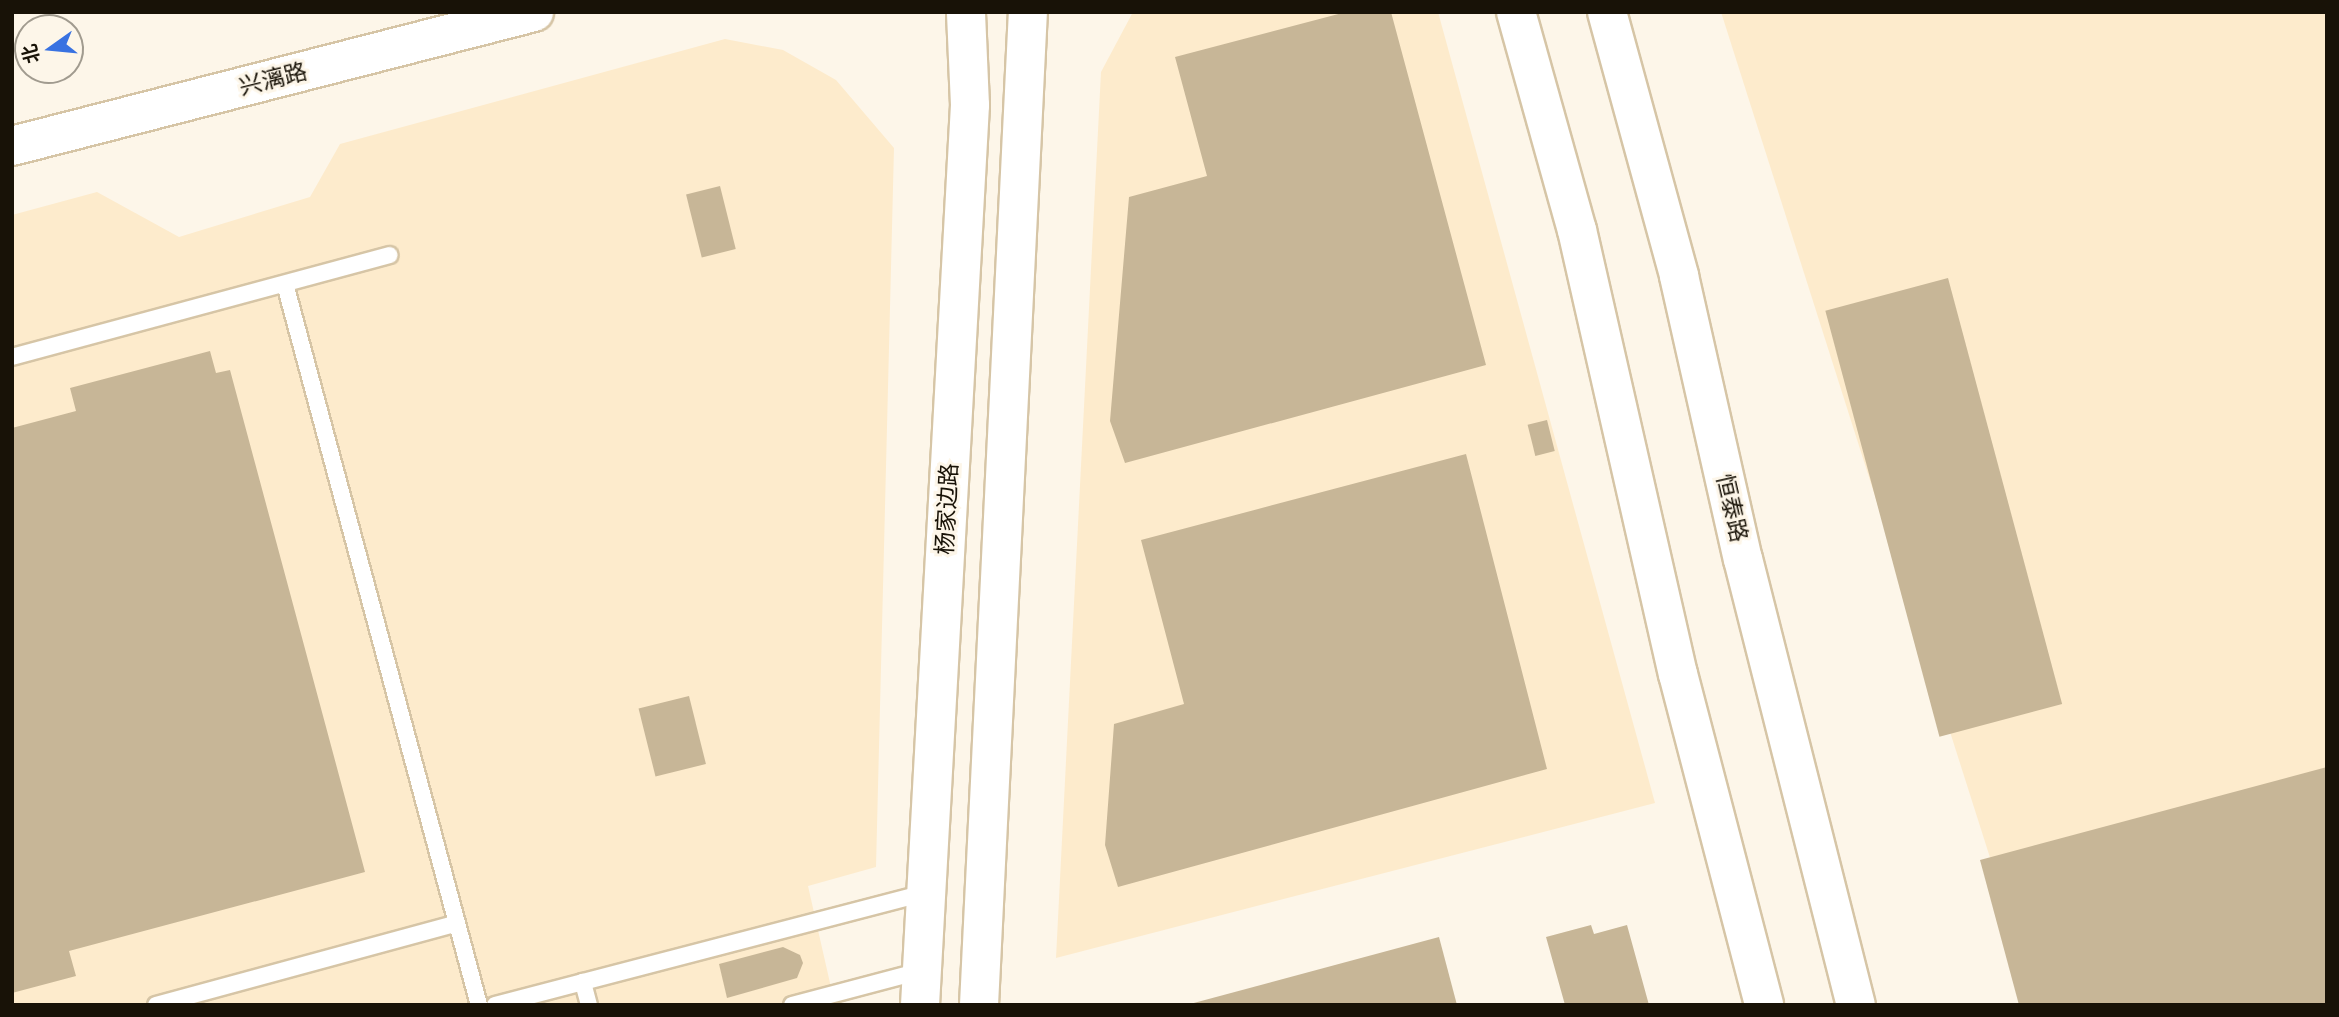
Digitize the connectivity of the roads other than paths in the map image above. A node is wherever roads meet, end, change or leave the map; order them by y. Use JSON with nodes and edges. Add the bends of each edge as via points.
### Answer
{"nodes":[{"id":1,"x":534,"y":12,"type":"edge"},
{"id":2,"x":966,"y":12,"type":"edge"},
{"id":3,"x":1028,"y":12,"type":"edge"},
{"id":4,"x":1516,"y":12,"type":"edge"},
{"id":5,"x":1607,"y":12,"type":"edge"},
{"id":6,"x":12,"y":146,"type":"edge"},
{"id":7,"x":390,"y":255,"type":"dead end"},
{"id":8,"x":285,"y":284,"type":"junction"},
{"id":9,"x":12,"y":358,"type":"edge"},
{"id":10,"x":925,"y":893,"type":"junction"},
{"id":11,"x":457,"y":923,"type":"junction"},
{"id":12,"x":583,"y":982,"type":"junction"},
{"id":13,"x":921,"y":988,"type":"edge"},
{"id":14,"x":156,"y":1005,"type":"edge"},
{"id":15,"x":479,"y":1005,"type":"edge"},
{"id":16,"x":495,"y":1005,"type":"edge"},
{"id":17,"x":589,"y":1005,"type":"edge"},
{"id":18,"x":792,"y":1005,"type":"edge"},
{"id":19,"x":979,"y":1005,"type":"edge"},
{"id":20,"x":1764,"y":1005,"type":"edge"},
{"id":21,"x":1856,"y":1005,"type":"edge"}],
"edges":[{"from":1,"to":6,"type":"street","name":"兴漓路"},
{"from":2,"to":10,"type":"street","name":"杨家边路","via":[[970,105]]},
{"from":3,"to":19,"type":"street"},
{"from":4,"to":20,"type":"street","via":[[1577,230],[1678,674]]},
{"from":5,"to":21,"type":"street","name":"恒泰路","via":[[1679,276],[1743,559]]},
{"from":7,"to":8,"type":"lane"},
{"from":8,"to":9,"type":"lane"},
{"from":8,"to":11,"type":"lane"},
{"from":10,"to":12,"type":"lane"},
{"from":10,"to":13,"type":"street","name":"杨家边路"},
{"from":11,"to":14,"type":"lane"},
{"from":11,"to":15,"type":"lane"},
{"from":12,"to":16,"type":"lane"},
{"from":12,"to":17,"type":"lane"},
{"from":13,"to":18,"type":"lane"}]}
